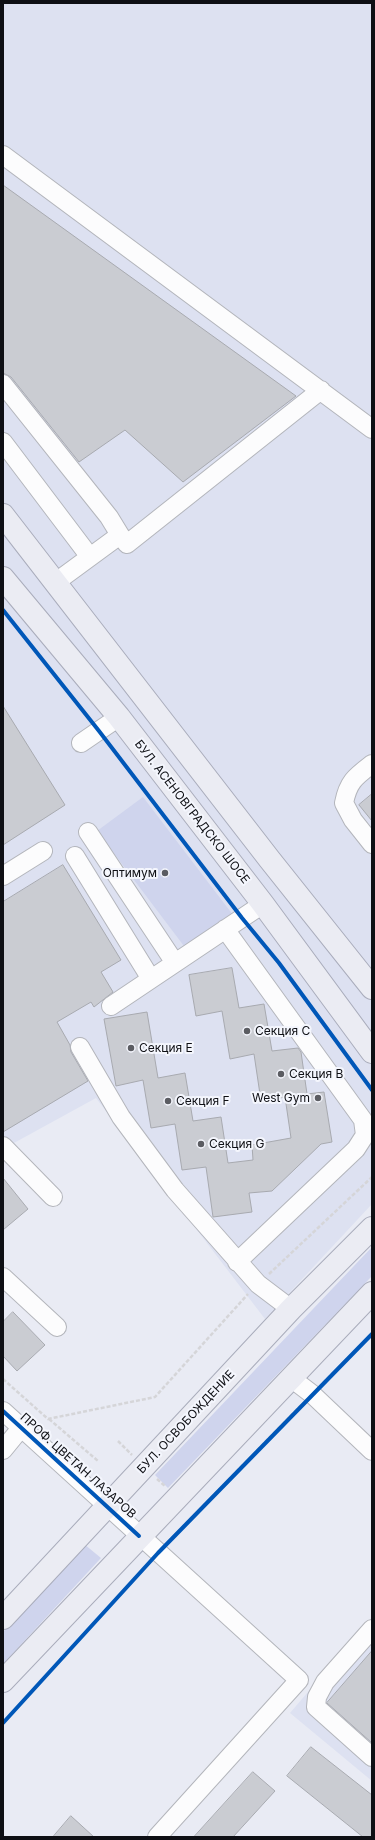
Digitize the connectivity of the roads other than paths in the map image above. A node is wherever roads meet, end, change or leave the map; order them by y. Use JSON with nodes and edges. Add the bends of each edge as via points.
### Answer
{"nodes":[{"id":1,"x":3,"y":155,"type":"edge"},
{"id":2,"x":4,"y":388,"type":"edge"},
{"id":3,"x":321,"y":390,"type":"junction"},
{"id":4,"x":372,"y":429,"type":"edge"},
{"id":5,"x":3,"y":442,"type":"edge"},
{"id":6,"x":3,"y":515,"type":"edge"},
{"id":7,"x":120,"y":535,"type":"junction"},
{"id":8,"x":90,"y":557,"type":"junction"},
{"id":9,"x":3,"y":578,"type":"edge"},
{"id":10,"x":56,"y":582,"type":"junction"},
{"id":11,"x":119,"y":717,"type":"junction"},
{"id":12,"x":81,"y":744,"type":"dead end"},
{"id":13,"x":372,"y":764,"type":"edge"},
{"id":14,"x":88,"y":832,"type":"dead end"},
{"id":15,"x":372,"y":844,"type":"edge"},
{"id":16,"x":43,"y":851,"type":"dead end"},
{"id":17,"x":75,"y":856,"type":"dead end"},
{"id":18,"x":3,"y":876,"type":"edge"},
{"id":19,"x":263,"y":904,"type":"junction"},
{"id":20,"x":225,"y":929,"type":"junction"},
{"id":21,"x":175,"y":963,"type":"junction"},
{"id":22,"x":152,"y":979,"type":"junction"},
{"id":23,"x":372,"y":988,"type":"edge"},
{"id":24,"x":111,"y":1006,"type":"dead end"},
{"id":25,"x":80,"y":1047,"type":"dead end"},
{"id":26,"x":372,"y":1052,"type":"edge"},
{"id":27,"x":3,"y":1146,"type":"edge"},
{"id":28,"x":53,"y":1197,"type":"dead end"},
{"id":29,"x":372,"y":1228,"type":"edge"},
{"id":30,"x":237,"y":1262,"type":"junction"},
{"id":31,"x":3,"y":1278,"type":"edge"},
{"id":32,"x":372,"y":1293,"type":"edge"},
{"id":33,"x":291,"y":1309,"type":"junction"},
{"id":34,"x":57,"y":1327,"type":"dead end"},
{"id":35,"x":291,"y":1378,"type":"junction"},
{"id":36,"x":3,"y":1412,"type":"edge"},
{"id":37,"x":21,"y":1428,"type":"junction"},
{"id":38,"x":3,"y":1450,"type":"edge"},
{"id":39,"x":372,"y":1451,"type":"edge"},
{"id":40,"x":107,"y":1506,"type":"junction"},
{"id":41,"x":139,"y":1536,"type":"junction"},
{"id":42,"x":3,"y":1618,"type":"edge"},
{"id":43,"x":372,"y":1629,"type":"edge"},
{"id":44,"x":3,"y":1681,"type":"edge"},
{"id":45,"x":372,"y":1757,"type":"edge"},
{"id":46,"x":157,"y":1837,"type":"edge"}],
"edges":[{"from":1,"to":3,"type":"street"},
{"from":2,"to":7,"type":"street","via":[[109,517]]},
{"from":3,"to":4,"type":"street"},
{"from":3,"to":7,"type":"street","via":[[127,544]]},
{"from":5,"to":8,"type":"street"},
{"from":6,"to":10,"type":"main road"},
{"from":7,"to":8,"type":"street"},
{"from":8,"to":10,"type":"street"},
{"from":9,"to":11,"type":"main road","name":"БУЛ. АСЕНОВГРАДСКО ШОСЕ"},
{"from":10,"to":23,"type":"main road"},
{"from":11,"to":12,"type":"street"},
{"from":11,"to":19,"type":"main road","name":"БУЛ. АСЕНОВГРАДСКО ШОСЕ"},
{"from":13,"to":15,"type":"street","via":[[347,788],[344,804]]},
{"from":14,"to":21,"type":"street"},
{"from":16,"to":18,"type":"street"},
{"from":17,"to":22,"type":"street"},
{"from":19,"to":20,"type":"street"},
{"from":19,"to":26,"type":"main road","name":"БУЛ. АСЕНОВГРАДСКО ШОСЕ"},
{"from":20,"to":21,"type":"street"},
{"from":20,"to":30,"type":"street","via":[[363,1120],[365,1135],[356,1149]]},
{"from":21,"to":22,"type":"street"},
{"from":22,"to":24,"type":"street"},
{"from":25,"to":30,"type":"street","via":[[121,1117],[175,1190]]},
{"from":27,"to":28,"type":"street"},
{"from":29,"to":33,"type":"main road","name":"БУЛ. ОСВОБОЖДЕНИЕ"},
{"from":30,"to":33,"type":"street","via":[[258,1284]]},
{"from":31,"to":34,"type":"street"},
{"from":32,"to":35,"type":"main road"},
{"from":33,"to":40,"type":"main road","name":"БУЛ. ОСВОБОЖДЕНИЕ"},
{"from":35,"to":39,"type":"street","via":[[312,1394]]},
{"from":35,"to":41,"type":"main road"},
{"from":36,"to":37,"type":"street","name":"ПРОФ. ЦВЕТАН ЛАЗАРОВ"},
{"from":37,"to":38,"type":"street"},
{"from":37,"to":40,"type":"street","name":"ПРОФ. ЦВЕТАН ЛАЗАРОВ"},
{"from":40,"to":41,"type":"street","name":"ПРОФ. ЦВЕТАН ЛАЗАРОВ"},
{"from":40,"to":42,"type":"main road","name":"БУЛ. ОСВОБОЖДЕНИЕ"},
{"from":41,"to":44,"type":"main road"},
{"from":41,"to":46,"type":"street","name":"ПРОФ. ЦВЕТАН ЛАЗАРОВ","via":[[299,1680]]},
{"from":43,"to":45,"type":"street","via":[[325,1682],[317,1697],[316,1707]]}]}
